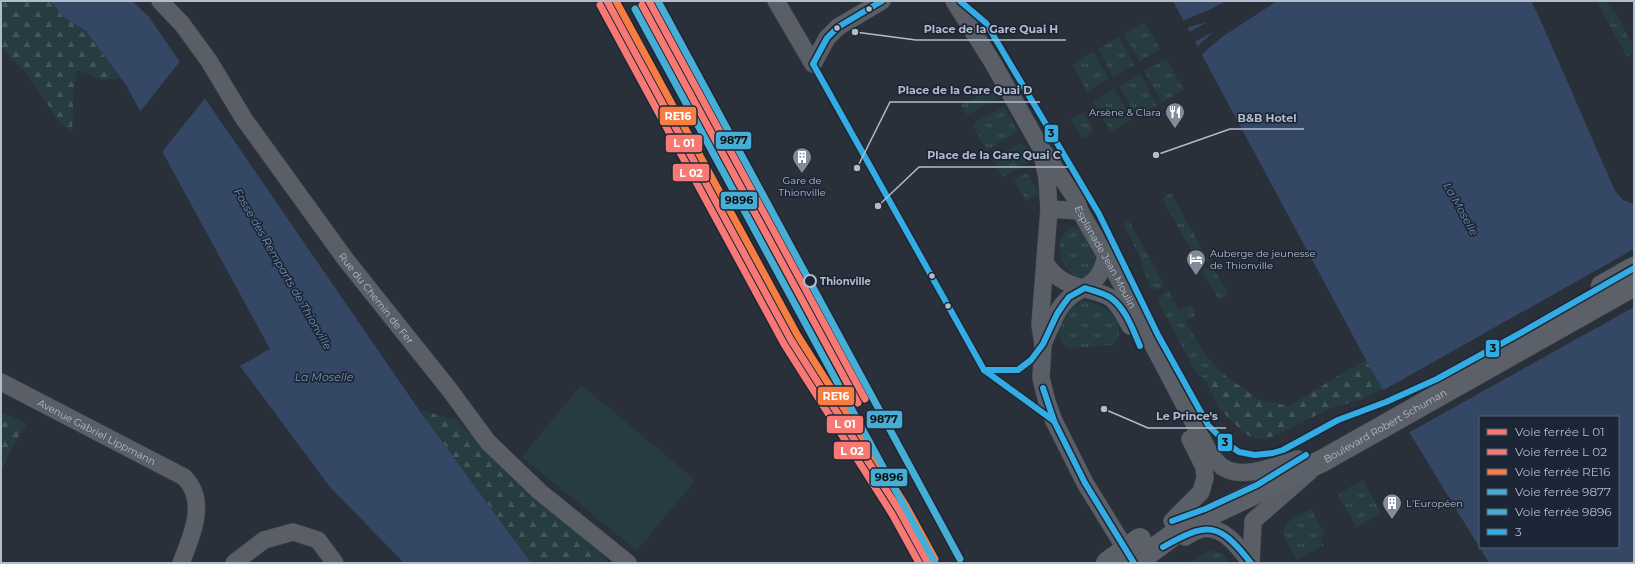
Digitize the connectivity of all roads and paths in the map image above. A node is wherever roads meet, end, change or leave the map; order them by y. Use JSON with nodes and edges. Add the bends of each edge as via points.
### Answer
{"nodes":[{"id":1,"x":160,"y":1,"type":"edge"},
{"id":2,"x":776,"y":1,"type":"edge"},
{"id":3,"x":882,"y":1,"type":"edge"},
{"id":4,"x":954,"y":1,"type":"edge"},
{"id":5,"x":1041,"y":148,"type":"junction"},
{"id":6,"x":1050,"y":209,"type":"junction"},
{"id":7,"x":1080,"y":211,"type":"junction"},
{"id":8,"x":1106,"y":255,"type":"junction"},
{"id":9,"x":1046,"y":264,"type":"junction"},
{"id":10,"x":1634,"y":268,"type":"edge"},
{"id":11,"x":1634,"y":285,"type":"edge"},
{"id":12,"x":1085,"y":288,"type":"junction"},
{"id":13,"x":1043,"y":344,"type":"junction"},
{"id":14,"x":1,"y":382,"type":"edge"},
{"id":15,"x":1375,"y":422,"type":"junction"},
{"id":16,"x":1298,"y":459,"type":"junction"},
{"id":17,"x":1322,"y":461,"type":"junction"},
{"id":18,"x":1172,"y":521,"type":"junction"},
{"id":19,"x":1136,"y":549,"type":"edge"},
{"id":20,"x":181,"y":563,"type":"edge"},
{"id":21,"x":234,"y":563,"type":"edge"},
{"id":22,"x":335,"y":563,"type":"edge"},
{"id":23,"x":628,"y":563,"type":"edge"},
{"id":24,"x":1107,"y":563,"type":"edge"},
{"id":25,"x":1251,"y":563,"type":"edge"}],
"edges":[{"from":1,"to":23,"type":"street","name":"Rue du Chemin de Fer","via":[[182,24],[209,61],[244,119],[346,260],[488,442],[540,492]]},
{"from":2,"to":3,"type":"street","via":[[813,64],[828,38],[838,27]]},
{"from":4,"to":5,"type":"street","name":"Esplanade Jean Moulin"},
{"from":5,"to":6,"type":"street","name":"Esplanade Jean Moulin"},
{"from":5,"to":7,"type":"street","name":"Esplanade Jean Moulin","via":[[1076,199]]},
{"from":6,"to":7,"type":"street"},
{"from":6,"to":9,"type":"street","name":"Esplanade Jean Moulin"},
{"from":7,"to":8,"type":"street","name":"Esplanade Jean Moulin"},
{"from":8,"to":12,"type":"street","via":[[1104,267],[1097,279]]},
{"from":8,"to":16,"type":"street","name":"Esplanade Jean Moulin","via":[[1217,463],[1225,469],[1253,472]]},
{"from":9,"to":12,"type":"street","name":"Esplanade Jean Moulin","via":[[1052,274],[1066,283]]},
{"from":9,"to":13,"type":"street","name":"Esplanade Jean Moulin","via":[[1040,325]]},
{"from":10,"to":15,"type":"main road","name":"Boulevard Robert Schuman"},
{"from":11,"to":15,"type":"main road","name":"Boulevard Robert Schuman"},
{"from":12,"to":13,"type":"street","name":"Esplanade Jean Moulin","via":[[1069,297],[1063,304]]},
{"from":12,"to":18,"type":"street","name":"Esplanade Jean Moulin","via":[[1112,298],[1122,311],[1204,467],[1202,492]]},
{"from":13,"to":19,"type":"street","name":"Esplanade Jean Moulin","via":[[1041,378],[1054,421],[1085,483]]},
{"from":14,"to":20,"type":"street","name":"Avenue Gabriel Lippmann","via":[[184,477],[191,484],[195,492],[196,516],[194,530]]},
{"from":15,"to":16,"type":"main road","name":"Boulevard Robert Schuman"},
{"from":15,"to":17,"type":"main road","name":"Boulevard Robert Schuman"},
{"from":16,"to":18,"type":"main road","name":"Boulevard Robert Schuman","via":[[1257,485]]},
{"from":17,"to":19,"type":"main road","name":"Boulevard Robert Schuman"},
{"from":17,"to":25,"type":"street","via":[[1253,521]]},
{"from":18,"to":19,"type":"main road","name":"Boulevard Robert Schuman"},
{"from":19,"to":24,"type":"main road","name":"Boulevard Robert Schuman","bridge":true},
{"from":19,"to":25,"type":"street","via":[[1202,529],[1211,530],[1226,535]]},
{"from":21,"to":22,"type":"street","via":[[264,540],[293,532],[318,540]]}]}
